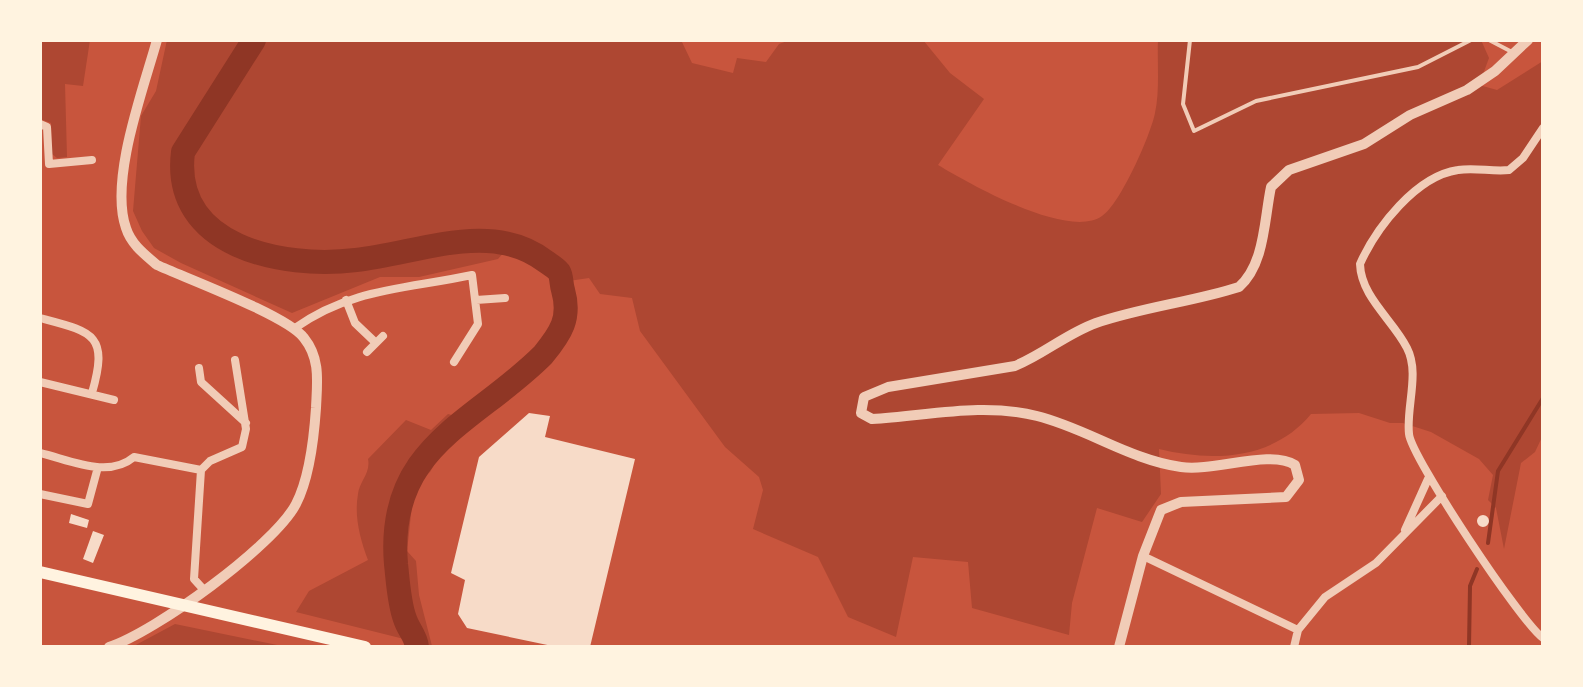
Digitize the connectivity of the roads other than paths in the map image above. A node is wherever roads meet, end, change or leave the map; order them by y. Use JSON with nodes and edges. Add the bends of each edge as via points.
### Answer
{"nodes":[{"id":1,"x":157,"y":40,"type":"edge"},
{"id":2,"x":1190,"y":40,"type":"edge"},
{"id":3,"x":1471,"y":40,"type":"edge"},
{"id":4,"x":1489,"y":40,"type":"edge"},
{"id":5,"x":1528,"y":40,"type":"edge"},
{"id":6,"x":1514,"y":53,"type":"junction"},
{"id":7,"x":40,"y":124,"type":"edge"},
{"id":8,"x":1543,"y":128,"type":"edge"},
{"id":9,"x":92,"y":160,"type":"dead end"},
{"id":10,"x":505,"y":298,"type":"dead end"},
{"id":11,"x":346,"y":300,"type":"junction"},
{"id":12,"x":476,"y":300,"type":"junction"},
{"id":13,"x":40,"y":318,"type":"edge"},
{"id":14,"x":295,"y":328,"type":"junction"},
{"id":15,"x":367,"y":352,"type":"dead end"},
{"id":16,"x":235,"y":360,"type":"dead end"},
{"id":17,"x":454,"y":362,"type":"dead end"},
{"id":18,"x":199,"y":368,"type":"dead end"},
{"id":19,"x":40,"y":382,"type":"edge"},
{"id":20,"x":92,"y":393,"type":"junction"},
{"id":21,"x":114,"y":400,"type":"dead end"},
{"id":22,"x":246,"y":423,"type":"junction"},
{"id":23,"x":40,"y":453,"type":"edge"},
{"id":24,"x":98,"y":467,"type":"junction"},
{"id":25,"x":201,"y":470,"type":"junction"},
{"id":26,"x":1428,"y":479,"type":"junction"},
{"id":27,"x":40,"y":494,"type":"edge"},
{"id":28,"x":1442,"y":496,"type":"junction"},
{"id":29,"x":1403,"y":534,"type":"junction"},
{"id":30,"x":1143,"y":556,"type":"junction"},
{"id":31,"x":40,"y":572,"type":"edge"},
{"id":32,"x":204,"y":590,"type":"junction"},
{"id":33,"x":183,"y":607,"type":"junction"},
{"id":34,"x":1298,"y":630,"type":"junction"},
{"id":35,"x":1543,"y":638,"type":"edge"},
{"id":36,"x":109,"y":647,"type":"edge"},
{"id":37,"x":365,"y":647,"type":"edge"},
{"id":38,"x":1119,"y":647,"type":"edge"},
{"id":39,"x":1294,"y":647,"type":"edge"}],
"edges":[{"from":1,"to":14,"type":"street","via":[[134,108],[122,205],[126,228],[139,250],[157,265]]},
{"from":2,"to":3,"type":"lane","via":[[1183,104],[1194,131],[1256,101],[1418,67]]},
{"from":4,"to":6,"type":"lane"},
{"from":5,"to":6,"type":"street"},
{"from":6,"to":30,"type":"street","via":[[1467,90],[1410,115],[1364,144],[1277,177],[1258,258],[1239,287],[1099,322],[1015,366],[888,387],[864,397],[861,413],[872,419],[1001,410],[1059,423],[1153,461],[1182,467],[1274,458],[1295,465],[1299,480],[1286,497],[1181,502],[1161,510]]},
{"from":7,"to":9,"type":"street","via":[[47,127],[49,164]]},
{"from":8,"to":26,"type":"street","via":[[1509,170],[1454,170],[1427,183],[1387,221],[1360,264],[1364,285],[1409,351],[1408,436]]},
{"from":10,"to":12,"type":"street"},
{"from":11,"to":12,"type":"street","via":[[472,275]]},
{"from":11,"to":14,"type":"street"},
{"from":11,"to":15,"type":"street","via":[[355,323],[380,340]]},
{"from":12,"to":17,"type":"street","via":[[478,324]]},
{"from":13,"to":20,"type":"street","via":[[92,337],[101,363]]},
{"from":14,"to":32,"type":"street","via":[[314,354],[318,371],[305,481],[278,529]]},
{"from":16,"to":22,"type":"street"},
{"from":18,"to":22,"type":"street","via":[[201,382]]},
{"from":19,"to":20,"type":"street"},
{"from":20,"to":21,"type":"street"},
{"from":22,"to":25,"type":"street","via":[[242,447]]},
{"from":23,"to":24,"type":"street"},
{"from":24,"to":25,"type":"street","via":[[124,466],[134,457]]},
{"from":24,"to":27,"type":"street","via":[[88,504]]},
{"from":25,"to":32,"type":"street","via":[[194,579]]},
{"from":26,"to":28,"type":"street"},
{"from":26,"to":29,"type":"street"},
{"from":28,"to":29,"type":"street"},
{"from":28,"to":35,"type":"street","via":[[1525,621]]},
{"from":29,"to":34,"type":"street","via":[[1376,563],[1325,597]]},
{"from":30,"to":34,"type":"street"},
{"from":30,"to":38,"type":"street"},
{"from":31,"to":33,"type":"highway"},
{"from":32,"to":33,"type":"street"},
{"from":33,"to":36,"type":"street"},
{"from":33,"to":37,"type":"highway"},
{"from":34,"to":39,"type":"street"}]}
